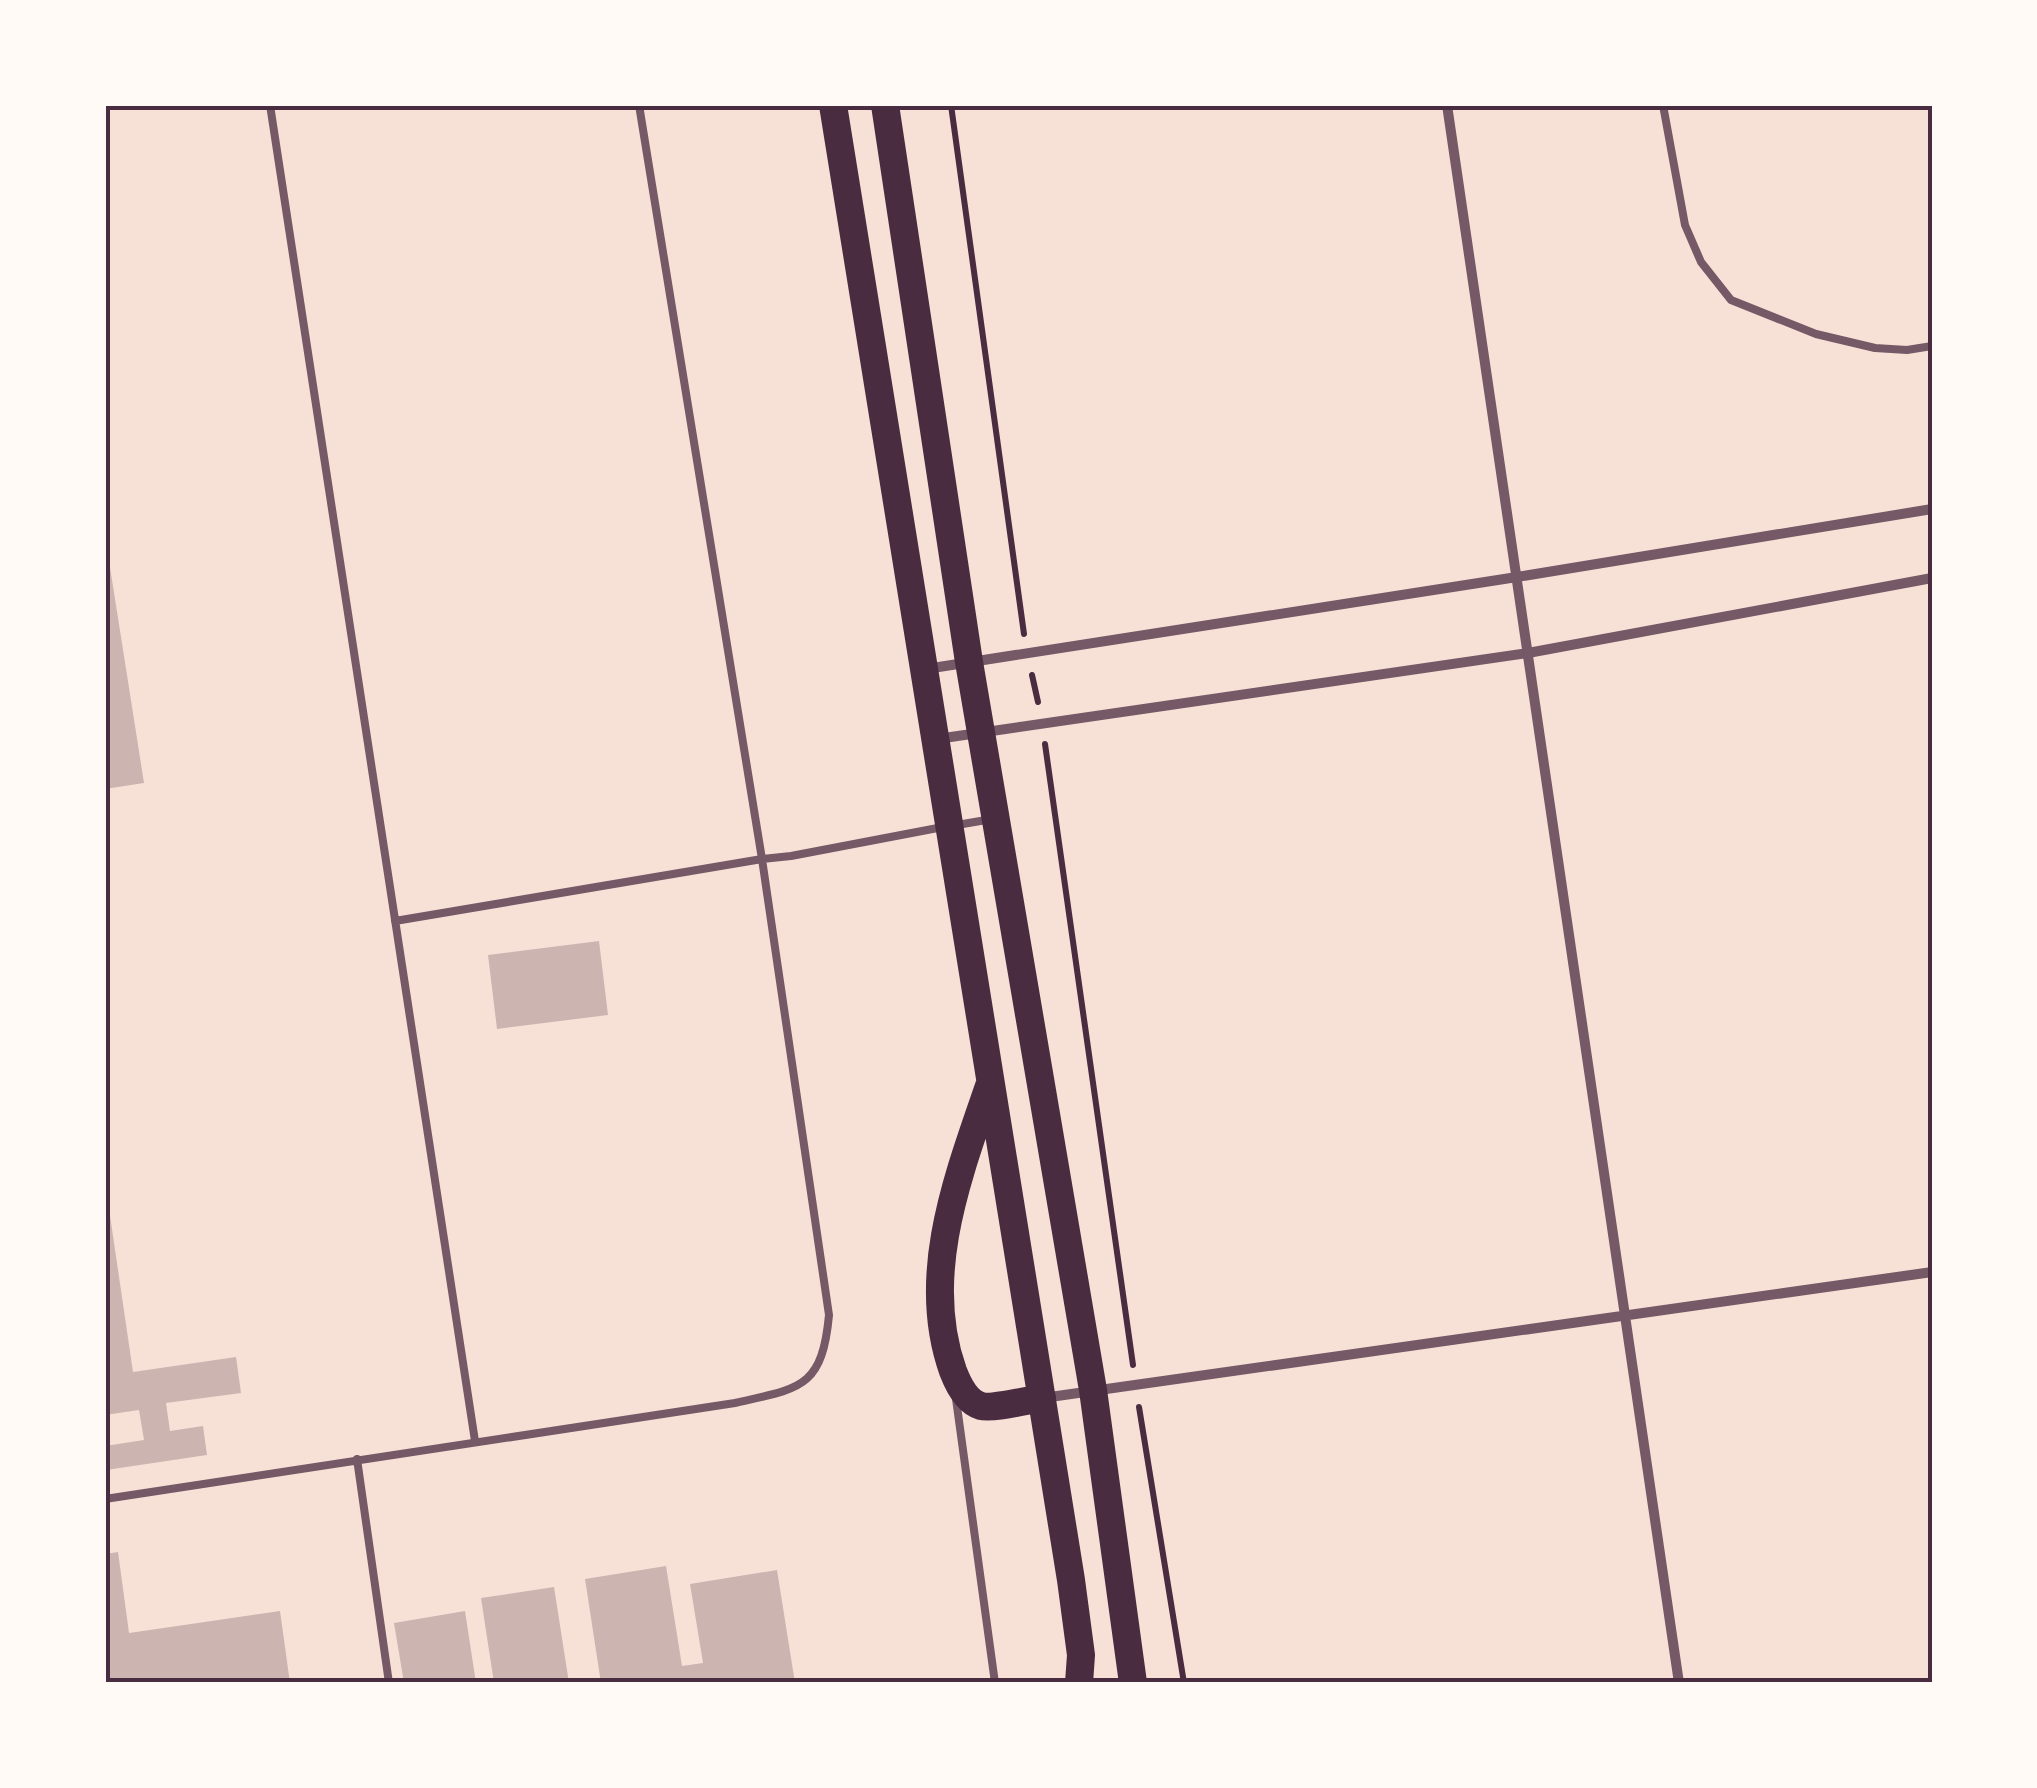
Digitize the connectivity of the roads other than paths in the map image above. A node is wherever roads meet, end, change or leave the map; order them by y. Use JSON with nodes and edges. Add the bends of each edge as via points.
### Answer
{"nodes":[{"id":1,"x":270,"y":105,"type":"edge"},
{"id":2,"x":639,"y":105,"type":"edge"},
{"id":3,"x":834,"y":105,"type":"edge"},
{"id":4,"x":885,"y":105,"type":"edge"},
{"id":5,"x":1447,"y":105,"type":"edge"},
{"id":6,"x":1663,"y":105,"type":"edge"},
{"id":7,"x":1932,"y":346,"type":"edge"},
{"id":8,"x":1932,"y":509,"type":"edge"},
{"id":9,"x":1517,"y":578,"type":"junction"},
{"id":10,"x":1932,"y":578,"type":"edge"},
{"id":11,"x":1528,"y":653,"type":"junction"},
{"id":12,"x":968,"y":662,"type":"junction"},
{"id":13,"x":924,"y":670,"type":"junction"},
{"id":14,"x":980,"y":732,"type":"junction"},
{"id":15,"x":936,"y":739,"type":"junction"},
{"id":16,"x":995,"y":819,"type":"junction"},
{"id":17,"x":950,"y":826,"type":"junction"},
{"id":18,"x":762,"y":859,"type":"junction"},
{"id":19,"x":395,"y":921,"type":"junction"},
{"id":20,"x":991,"y":1080,"type":"junction"},
{"id":21,"x":1932,"y":1272,"type":"edge"},
{"id":22,"x":1626,"y":1317,"type":"junction"},
{"id":23,"x":951,"y":1365,"type":"junction"},
{"id":24,"x":1093,"y":1390,"type":"junction"},
{"id":25,"x":1042,"y":1398,"type":"junction"},
{"id":26,"x":982,"y":1407,"type":"junction"},
{"id":27,"x":960,"y":1433,"type":"junction"},
{"id":28,"x":475,"y":1441,"type":"junction"},
{"id":29,"x":358,"y":1459,"type":"junction"},
{"id":30,"x":105,"y":1499,"type":"edge"},
{"id":31,"x":389,"y":1683,"type":"edge"},
{"id":32,"x":995,"y":1683,"type":"edge"},
{"id":33,"x":1079,"y":1683,"type":"edge"},
{"id":34,"x":1133,"y":1683,"type":"edge"},
{"id":35,"x":1678,"y":1683,"type":"edge"}],
"edges":[{"from":1,"to":19,"type":"lane"},
{"from":2,"to":18,"type":"lane"},
{"from":3,"to":13,"type":"highway"},
{"from":4,"to":12,"type":"highway"},
{"from":5,"to":9,"type":"street"},
{"from":6,"to":7,"type":"lane","via":[[1684,225],[1701,262],[1732,300],[1816,334],[1875,348]]},
{"from":8,"to":9,"type":"street"},
{"from":9,"to":11,"type":"street"},
{"from":9,"to":12,"type":"street"},
{"from":10,"to":11,"type":"street"},
{"from":11,"to":14,"type":"street"},
{"from":11,"to":22,"type":"street"},
{"from":12,"to":13,"type":"street"},
{"from":12,"to":14,"type":"highway"},
{"from":13,"to":15,"type":"highway"},
{"from":14,"to":15,"type":"street"},
{"from":14,"to":16,"type":"highway"},
{"from":15,"to":17,"type":"highway"},
{"from":16,"to":17,"type":"lane"},
{"from":16,"to":24,"type":"highway"},
{"from":17,"to":18,"type":"lane"},
{"from":17,"to":20,"type":"highway"},
{"from":18,"to":19,"type":"lane"},
{"from":18,"to":28,"type":"lane","via":[[830,1315],[818,1368],[792,1389],[735,1402]]},
{"from":19,"to":28,"type":"lane"},
{"from":20,"to":23,"type":"highway","via":[[954,1187],[943,1250],[941,1303]]},
{"from":20,"to":25,"type":"highway"},
{"from":21,"to":22,"type":"street"},
{"from":22,"to":24,"type":"street"},
{"from":22,"to":35,"type":"street"},
{"from":23,"to":26,"type":"highway","via":[[958,1384]]},
{"from":23,"to":27,"type":"lane"},
{"from":24,"to":25,"type":"street"},
{"from":24,"to":34,"type":"highway"},
{"from":25,"to":26,"type":"highway"},
{"from":25,"to":33,"type":"highway","via":[[1082,1654]]},
{"from":26,"to":27,"type":"lane","via":[[968,1415]]},
{"from":27,"to":32,"type":"lane"},
{"from":28,"to":29,"type":"lane"},
{"from":29,"to":30,"type":"lane"},
{"from":29,"to":31,"type":"lane"}]}
